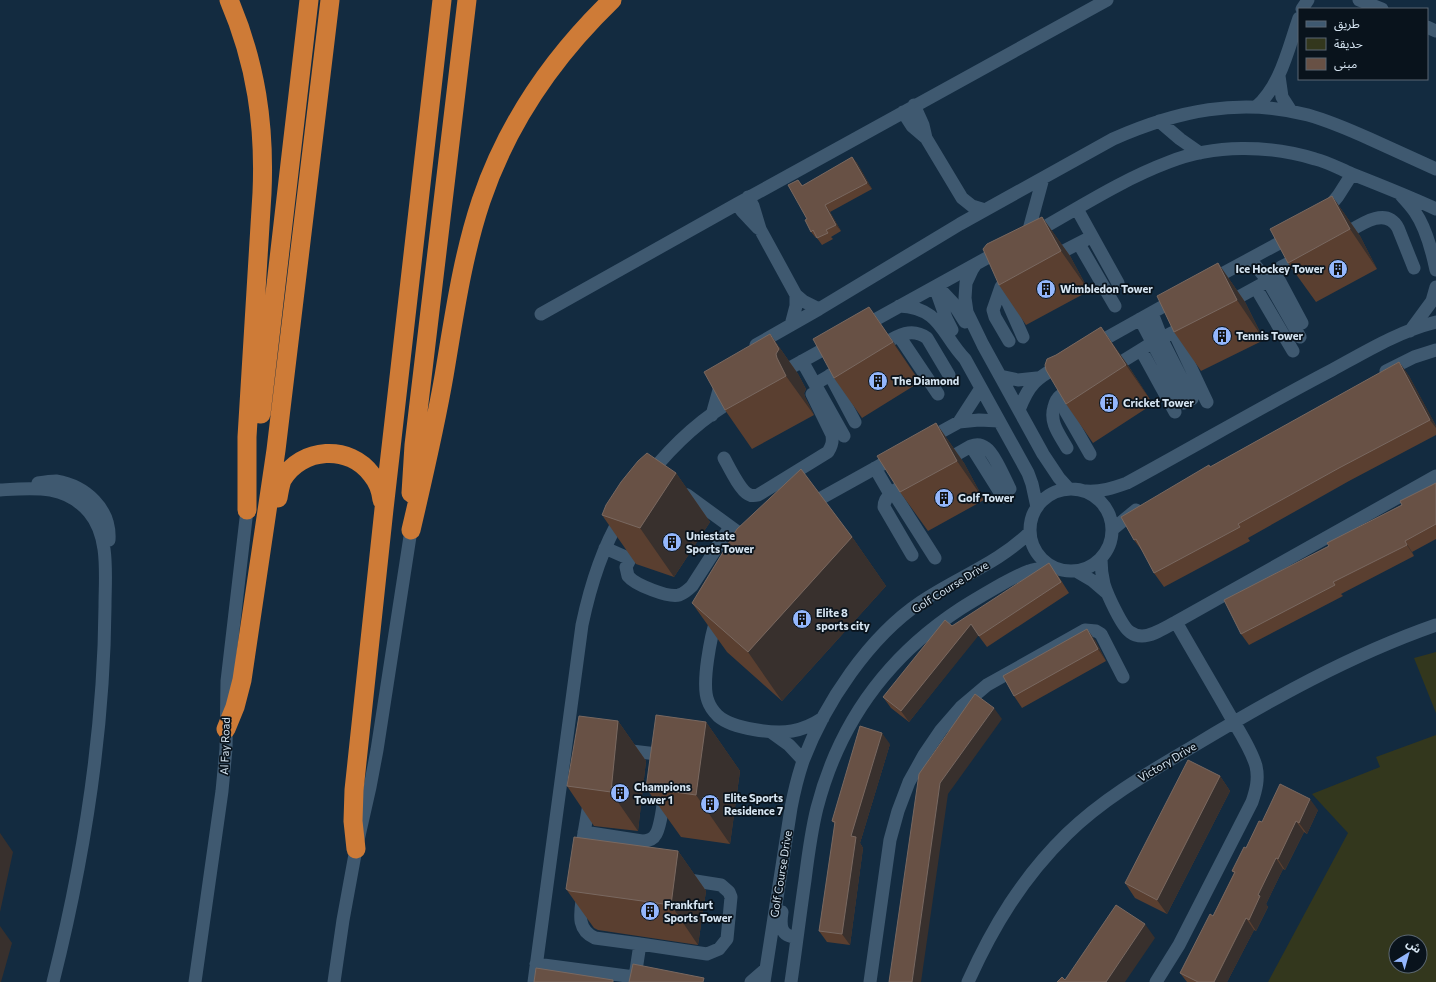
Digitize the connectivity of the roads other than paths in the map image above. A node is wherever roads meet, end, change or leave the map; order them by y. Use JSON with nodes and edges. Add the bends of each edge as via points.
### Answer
{"nodes":[{"id":1,"x":229,"y":0,"type":"edge"},
{"id":2,"x":310,"y":0,"type":"edge"},
{"id":3,"x":330,"y":0,"type":"edge"},
{"id":4,"x":442,"y":0,"type":"edge"},
{"id":5,"x":467,"y":0,"type":"edge"},
{"id":6,"x":612,"y":0,"type":"edge"},
{"id":7,"x":1107,"y":0,"type":"edge"},
{"id":8,"x":1359,"y":0,"type":"edge"},
{"id":9,"x":1379,"y":8,"type":"edge"},
{"id":10,"x":1298,"y":21,"type":"edge"},
{"id":11,"x":1279,"y":76,"type":"junction"},
{"id":12,"x":1256,"y":107,"type":"junction"},
{"id":13,"x":908,"y":108,"type":"junction"},
{"id":14,"x":1292,"y":112,"type":"junction"},
{"id":15,"x":1159,"y":121,"type":"junction"},
{"id":16,"x":1200,"y":153,"type":"junction"},
{"id":17,"x":1436,"y":169,"type":"edge"},
{"id":18,"x":1352,"y":174,"type":"junction"},
{"id":19,"x":1043,"y":178,"type":"junction"},
{"id":20,"x":1397,"y":191,"type":"junction"},
{"id":21,"x":962,"y":198,"type":"junction"},
{"id":22,"x":743,"y":200,"type":"junction"},
{"id":23,"x":1076,"y":209,"type":"junction"},
{"id":24,"x":1436,"y":209,"type":"edge"},
{"id":25,"x":985,"y":210,"type":"junction"},
{"id":26,"x":960,"y":224,"type":"junction"},
{"id":27,"x":1027,"y":236,"type":"junction"},
{"id":28,"x":1091,"y":237,"type":"junction"},
{"id":29,"x":1079,"y":244,"type":"junction"},
{"id":30,"x":1250,"y":259,"type":"junction"},
{"id":31,"x":976,"y":264,"type":"junction"},
{"id":32,"x":1038,"y":264,"type":"edge"},
{"id":33,"x":1414,"y":268,"type":"dead end"},
{"id":34,"x":1436,"y":270,"type":"edge"},
{"id":35,"x":1024,"y":271,"type":"edge"},
{"id":36,"x":1268,"y":282,"type":"junction"},
{"id":37,"x":1118,"y":283,"type":"dead end"},
{"id":38,"x":936,"y":286,"type":"junction"},
{"id":39,"x":1201,"y":286,"type":"edge"},
{"id":40,"x":1436,"y":287,"type":"edge"},
{"id":41,"x":1001,"y":288,"type":"junction"},
{"id":42,"x":1256,"y":288,"type":"junction"},
{"id":43,"x":1187,"y":293,"type":"edge"},
{"id":44,"x":796,"y":295,"type":"junction"},
{"id":45,"x":899,"y":306,"type":"junction"},
{"id":46,"x":1114,"y":306,"type":"dead end"},
{"id":47,"x":820,"y":309,"type":"junction"},
{"id":48,"x":1215,"y":310,"type":"edge"},
{"id":49,"x":1152,"y":312,"type":"junction"},
{"id":50,"x":541,"y":314,"type":"dead end"},
{"id":51,"x":1201,"y":317,"type":"edge"},
{"id":52,"x":1140,"y":319,"type":"junction"},
{"id":53,"x":1302,"y":322,"type":"dead end"},
{"id":54,"x":1436,"y":322,"type":"edge"},
{"id":55,"x":791,"y":325,"type":"junction"},
{"id":56,"x":1410,"y":331,"type":"junction"},
{"id":57,"x":899,"y":336,"type":"junction"},
{"id":58,"x":1024,"y":337,"type":"dead end"},
{"id":59,"x":1300,"y":337,"type":"dead end"},
{"id":60,"x":1163,"y":338,"type":"junction"},
{"id":61,"x":1008,"y":341,"type":"dead end"},
{"id":62,"x":983,"y":345,"type":"junction"},
{"id":63,"x":1085,"y":350,"type":"edge"},
{"id":64,"x":1141,"y":350,"type":"junction"},
{"id":65,"x":1293,"y":350,"type":"dead end"},
{"id":66,"x":1436,"y":350,"type":"edge"},
{"id":67,"x":745,"y":351,"type":"edge"},
{"id":68,"x":1071,"y":358,"type":"edge"},
{"id":69,"x":965,"y":359,"type":"junction"},
{"id":70,"x":802,"y":361,"type":"junction"},
{"id":71,"x":726,"y":369,"type":"edge"},
{"id":72,"x":1102,"y":374,"type":"edge"},
{"id":73,"x":830,"y":375,"type":"junction"},
{"id":74,"x":949,"y":375,"type":"dead end"},
{"id":75,"x":1000,"y":376,"type":"junction"},
{"id":76,"x":1375,"y":376,"type":"edge"},
{"id":77,"x":1037,"y":378,"type":"junction"},
{"id":78,"x":770,"y":379,"type":"edge"},
{"id":79,"x":1089,"y":382,"type":"edge"},
{"id":80,"x":981,"y":388,"type":"junction"},
{"id":81,"x":814,"y":389,"type":"junction"},
{"id":82,"x":1067,"y":393,"type":"junction"},
{"id":83,"x":745,"y":394,"type":"edge"},
{"id":84,"x":938,"y":394,"type":"dead end"},
{"id":85,"x":1188,"y":401,"type":"dead end"},
{"id":86,"x":1207,"y":402,"type":"dead end"},
{"id":87,"x":1019,"y":410,"type":"junction"},
{"id":88,"x":1175,"y":412,"type":"dead end"},
{"id":89,"x":712,"y":415,"type":"junction"},
{"id":90,"x":999,"y":421,"type":"junction"},
{"id":91,"x":855,"y":422,"type":"dead end"},
{"id":92,"x":959,"y":422,"type":"junction"},
{"id":93,"x":844,"y":436,"type":"dead end"},
{"id":94,"x":1067,"y":448,"type":"dead end"},
{"id":95,"x":1090,"y":454,"type":"dead end"},
{"id":96,"x":724,"y":458,"type":"dead end"},
{"id":97,"x":875,"y":468,"type":"junction"},
{"id":98,"x":934,"y":468,"type":"edge"},
{"id":99,"x":920,"y":476,"type":"edge"},
{"id":100,"x":1436,"y":476,"type":"edge"},
{"id":101,"x":784,"y":479,"type":"junction"},
{"id":102,"x":642,"y":485,"type":"edge"},
{"id":103,"x":1069,"y":489,"type":"junction"},
{"id":104,"x":0,"y":490,"type":"edge"},
{"id":105,"x":790,"y":491,"type":"edge"},
{"id":106,"x":1086,"y":491,"type":"junction"},
{"id":107,"x":892,"y":493,"type":"junction"},
{"id":108,"x":1006,"y":493,"type":"dead end"},
{"id":109,"x":669,"y":502,"type":"edge"},
{"id":110,"x":1148,"y":504,"type":"edge"},
{"id":111,"x":628,"y":506,"type":"edge"},
{"id":112,"x":1037,"y":507,"type":"junction"},
{"id":113,"x":798,"y":509,"type":"edge"},
{"id":114,"x":247,"y":510,"type":"junction"},
{"id":115,"x":384,"y":510,"type":"junction"},
{"id":116,"x":730,"y":527,"type":"junction"},
{"id":117,"x":1113,"y":529,"type":"junction"},
{"id":118,"x":411,"y":530,"type":"junction"},
{"id":119,"x":647,"y":531,"type":"edge"},
{"id":120,"x":1030,"y":532,"type":"junction"},
{"id":121,"x":758,"y":547,"type":"edge"},
{"id":122,"x":605,"y":548,"type":"junction"},
{"id":123,"x":261,"y":553,"type":"junction"},
{"id":124,"x":912,"y":555,"type":"dead end"},
{"id":125,"x":935,"y":558,"type":"dead end"},
{"id":126,"x":630,"y":559,"type":"junction"},
{"id":127,"x":1101,"y":559,"type":"junction"},
{"id":128,"x":1053,"y":567,"type":"junction"},
{"id":129,"x":1076,"y":571,"type":"junction"},
{"id":130,"x":1108,"y":594,"type":"junction"},
{"id":131,"x":722,"y":604,"type":"edge"},
{"id":132,"x":1176,"y":622,"type":"junction"},
{"id":133,"x":1436,"y":625,"type":"edge"},
{"id":134,"x":1123,"y":677,"type":"dead end"},
{"id":135,"x":823,"y":718,"type":"junction"},
{"id":136,"x":1234,"y":722,"type":"junction"},
{"id":137,"x":226,"y":728,"type":"junction"},
{"id":138,"x":771,"y":732,"type":"junction"},
{"id":139,"x":566,"y":742,"type":"junction"},
{"id":140,"x":580,"y":744,"type":"edge"},
{"id":141,"x":614,"y":749,"type":"edge"},
{"id":142,"x":803,"y":760,"type":"junction"},
{"id":143,"x":592,"y":786,"type":"edge"},
{"id":144,"x":584,"y":832,"type":"junction"},
{"id":145,"x":584,"y":848,"type":"edge"},
{"id":146,"x":356,"y":849,"type":"junction"},
{"id":147,"x":783,"y":862,"type":"junction"},
{"id":148,"x":683,"y":879,"type":"dead end"},
{"id":149,"x":584,"y":881,"type":"edge"},
{"id":150,"x":797,"y":937,"type":"junction"},
{"id":151,"x":640,"y":944,"type":"junction"},
{"id":152,"x":536,"y":964,"type":"junction"},
{"id":153,"x":765,"y":976,"type":"edge"},
{"id":154,"x":635,"y":977,"type":"junction"},
{"id":155,"x":53,"y":982,"type":"edge"},
{"id":156,"x":194,"y":982,"type":"edge"},
{"id":157,"x":334,"y":982,"type":"edge"},
{"id":158,"x":534,"y":982,"type":"edge"},
{"id":159,"x":672,"y":982,"type":"edge"},
{"id":160,"x":751,"y":982,"type":"edge"},
{"id":161,"x":791,"y":982,"type":"edge"},
{"id":162,"x":870,"y":982,"type":"edge"},
{"id":163,"x":968,"y":982,"type":"edge"},
{"id":164,"x":1156,"y":982,"type":"edge"}],
"edges":[{"from":1,"to":114,"type":"highway","via":[[246,42],[253,71],[259,102],[262,154],[262,201],[247,437]]},
{"from":2,"to":114,"type":"highway","via":[[257,452]]},
{"from":3,"to":123,"type":"highway","via":[[277,442]]},
{"from":4,"to":115,"type":"highway"},
{"from":5,"to":118,"type":"highway","via":[[414,445]]},
{"from":6,"to":118,"type":"highway","via":[[569,46],[532,96],[503,147],[481,200],[465,255],[438,405]]},
{"from":7,"to":13,"type":"street"},
{"from":8,"to":9,"type":"street"},
{"from":10,"to":11,"type":"street"},
{"from":11,"to":12,"type":"street","via":[[1268,95]]},
{"from":11,"to":14,"type":"street","via":[[1282,97]]},
{"from":12,"to":14,"type":"street"},
{"from":12,"to":15,"type":"street","via":[[1208,109]]},
{"from":13,"to":21,"type":"street","via":[[922,121],[926,138]]},
{"from":13,"to":22,"type":"street"},
{"from":14,"to":17,"type":"street","via":[[1334,124]]},
{"from":15,"to":16,"type":"street"},
{"from":15,"to":19,"type":"street","via":[[1113,139]]},
{"from":16,"to":18,"type":"street","via":[[1238,148],[1278,150],[1316,159]]},
{"from":16,"to":23,"type":"street","via":[[1171,161],[1140,174]]},
{"from":18,"to":20,"type":"street"},
{"from":18,"to":30,"type":"street","via":[[1331,205],[1310,225]]},
{"from":19,"to":25,"type":"street"},
{"from":19,"to":27,"type":"street"},
{"from":20,"to":24,"type":"street"},
{"from":20,"to":34,"type":"street","via":[[1419,218]]},
{"from":21,"to":25,"type":"street","via":[[972,206]]},
{"from":21,"to":26,"type":"street"},
{"from":22,"to":44,"type":"street","via":[[753,206],[760,229]]},
{"from":22,"to":50,"type":"street"},
{"from":23,"to":27,"type":"street"},
{"from":23,"to":28,"type":"street"},
{"from":25,"to":26,"type":"street"},
{"from":26,"to":47,"type":"street"},
{"from":27,"to":31,"type":"street"},
{"from":28,"to":29,"type":"street"},
{"from":28,"to":37,"type":"street"},
{"from":29,"to":32,"type":"street"},
{"from":29,"to":46,"type":"street"},
{"from":30,"to":36,"type":"street"},
{"from":30,"to":39,"type":"street"},
{"from":31,"to":38,"type":"street"},
{"from":31,"to":62,"type":"street","via":[[966,283],[964,298],[967,312]]},
{"from":33,"to":53,"type":"street","via":[[1395,223],[1387,218],[1376,218],[1281,266],[1276,273]]},
{"from":35,"to":41,"type":"street","via":[[1006,280]]},
{"from":36,"to":42,"type":"street"},
{"from":36,"to":59,"type":"street"},
{"from":38,"to":45,"type":"street"},
{"from":38,"to":62,"type":"street","via":[[953,303],[973,336]]},
{"from":38,"to":69,"type":"street","via":[[946,318]]},
{"from":40,"to":56,"type":"street","via":[[1432,301]]},
{"from":41,"to":58,"type":"street"},
{"from":41,"to":61,"type":"street","via":[[993,314]]},
{"from":42,"to":48,"type":"street"},
{"from":42,"to":65,"type":"street"},
{"from":43,"to":49,"type":"street"},
{"from":44,"to":47,"type":"street"},
{"from":44,"to":55,"type":"street"},
{"from":45,"to":69,"type":"street","via":[[917,308],[933,317]]},
{"from":45,"to":70,"type":"street"},
{"from":47,"to":55,"type":"street"},
{"from":49,"to":52,"type":"street"},
{"from":49,"to":60,"type":"street"},
{"from":51,"to":60,"type":"street"},
{"from":52,"to":60,"type":"street"},
{"from":52,"to":63,"type":"street"},
{"from":54,"to":56,"type":"street"},
{"from":55,"to":67,"type":"street"},
{"from":56,"to":106,"type":"street","via":[[1384,342],[1265,405],[1127,483],[1109,490]]},
{"from":57,"to":73,"type":"street"},
{"from":57,"to":74,"type":"street","via":[[910,332],[927,338]]},
{"from":57,"to":84,"type":"street"},
{"from":60,"to":64,"type":"street"},
{"from":60,"to":85,"type":"street"},
{"from":60,"to":86,"type":"street"},
{"from":62,"to":75,"type":"street"},
{"from":64,"to":72,"type":"street"},
{"from":64,"to":88,"type":"street"},
{"from":66,"to":76,"type":"street","via":[[1414,357]]},
{"from":68,"to":77,"type":"street"},
{"from":69,"to":80,"type":"street"},
{"from":70,"to":78,"type":"street"},
{"from":70,"to":81,"type":"street"},
{"from":71,"to":89,"type":"street"},
{"from":73,"to":81,"type":"street"},
{"from":73,"to":91,"type":"street"},
{"from":75,"to":77,"type":"street","via":[[1018,380]]},
{"from":75,"to":87,"type":"street"},
{"from":77,"to":87,"type":"street","via":[[1026,393]]},
{"from":79,"to":82,"type":"street"},
{"from":80,"to":90,"type":"street"},
{"from":80,"to":92,"type":"street"},
{"from":81,"to":93,"type":"street"},
{"from":81,"to":101,"type":"street","via":[[832,435],[831,447],[828,452]]},
{"from":82,"to":94,"type":"street","via":[[1057,398],[1052,417]]},
{"from":82,"to":95,"type":"street","via":[[1066,412]]},
{"from":83,"to":89,"type":"street"},
{"from":87,"to":103,"type":"street","via":[[1043,454]]},
{"from":89,"to":102,"type":"street","via":[[666,454]]},
{"from":90,"to":92,"type":"street"},
{"from":90,"to":112,"type":"street","via":[[1028,473]]},
{"from":92,"to":97,"type":"street"},
{"from":96,"to":101,"type":"street","via":[[743,490],[749,495],[758,495]]},
{"from":97,"to":107,"type":"street"},
{"from":97,"to":113,"type":"street"},
{"from":98,"to":108,"type":"street","via":[[971,446],[979,445],[987,448]]},
{"from":99,"to":107,"type":"street"},
{"from":100,"to":132,"type":"street"},
{"from":101,"to":105,"type":"street"},
{"from":103,"to":106,"type":"street"},
{"from":103,"to":112,"type":"street","via":[[1051,494]]},
{"from":104,"to":155,"type":"street","via":[[54,481],[70,484],[85,491],[97,502],[110,532],[105,564],[105,642],[97,744],[83,845]]},
{"from":106,"to":117,"type":"street","via":[[1105,506]]},
{"from":107,"to":124,"type":"street","via":[[884,502],[884,507]]},
{"from":107,"to":125,"type":"street"},
{"from":109,"to":116,"type":"street","via":[[676,494],[684,493]]},
{"from":110,"to":117,"type":"street"},
{"from":111,"to":122,"type":"street"},
{"from":112,"to":120,"type":"street","via":[[1030,523]]},
{"from":114,"to":137,"type":"street","name":"Al Fay Road","via":[[227,681]]},
{"from":115,"to":123,"type":"highway","via":[[381,491],[373,475],[360,462],[334,453],[308,457],[293,467],[282,482],[273,522]]},
{"from":115,"to":146,"type":"highway","via":[[353,806]]},
{"from":116,"to":121,"type":"street"},
{"from":116,"to":126,"type":"street","via":[[692,586],[679,595],[669,595],[631,580],[626,572]]},
{"from":117,"to":127,"type":"street","via":[[1110,544]]},
{"from":118,"to":146,"type":"street","via":[[377,750]]},
{"from":119,"to":126,"type":"street"},
{"from":120,"to":128,"type":"street","via":[[1037,553]]},
{"from":120,"to":135,"type":"street","name":"Golf Course Drive","via":[[1012,548],[920,603],[896,622],[855,666]]},
{"from":122,"to":126,"type":"street"},
{"from":122,"to":139,"type":"street","via":[[589,592],[582,625]]},
{"from":123,"to":137,"type":"highway","via":[[239,693]]},
{"from":127,"to":129,"type":"street","via":[[1087,569]]},
{"from":127,"to":130,"type":"street"},
{"from":128,"to":129,"type":"street","via":[[1064,571]]},
{"from":128,"to":150,"type":"street","via":[[1035,569],[1018,575],[940,622],[899,658],[864,701],[836,751],[816,809]]},
{"from":129,"to":130,"type":"street"},
{"from":130,"to":132,"type":"street","via":[[1125,627],[1136,635],[1150,635]]},
{"from":131,"to":138,"type":"street","via":[[713,629],[705,681],[707,700],[718,716],[727,722]]},
{"from":132,"to":136,"type":"street"},
{"from":133,"to":136,"type":"street","name":"Victory Drive","via":[[1357,657]]},
{"from":134,"to":162,"type":"street","via":[[1101,634],[1085,630],[987,685],[960,707],[924,755],[909,782],[898,810],[886,862]]},
{"from":135,"to":138,"type":"street","via":[[799,730]]},
{"from":135,"to":142,"type":"street","name":"Golf Course Drive"},
{"from":136,"to":163,"type":"street","name":"Victory Drive","via":[[1132,783],[1096,808],[1067,834],[1016,892]]},
{"from":136,"to":164,"type":"street","via":[[1256,767],[1256,790],[1179,945]]},
{"from":137,"to":156,"type":"street","name":"Al Fay Road","via":[[222,791]]},
{"from":138,"to":142,"type":"street","via":[[789,745]]},
{"from":139,"to":140,"type":"street"},
{"from":139,"to":152,"type":"street"},
{"from":141,"to":144,"type":"street","via":[[662,755],[668,762],[658,830],[648,841]]},
{"from":142,"to":147,"type":"street","name":"Golf Course Drive","via":[[791,808]]},
{"from":143,"to":144,"type":"street"},
{"from":144,"to":145,"type":"street"},
{"from":146,"to":157,"type":"street"},
{"from":147,"to":150,"type":"street","via":[[787,874],[781,927],[788,935]]},
{"from":147,"to":153,"type":"street","name":"Golf Course Drive"},
{"from":148,"to":151,"type":"street","via":[[720,885],[729,892],[731,903],[724,945],[707,954]]},
{"from":149,"to":151,"type":"street","via":[[581,925],[586,933],[595,938]]},
{"from":150,"to":161,"type":"street"},
{"from":151,"to":154,"type":"street"},
{"from":152,"to":154,"type":"street"},
{"from":152,"to":158,"type":"street"},
{"from":153,"to":160,"type":"street"},
{"from":154,"to":159,"type":"street"}]}
